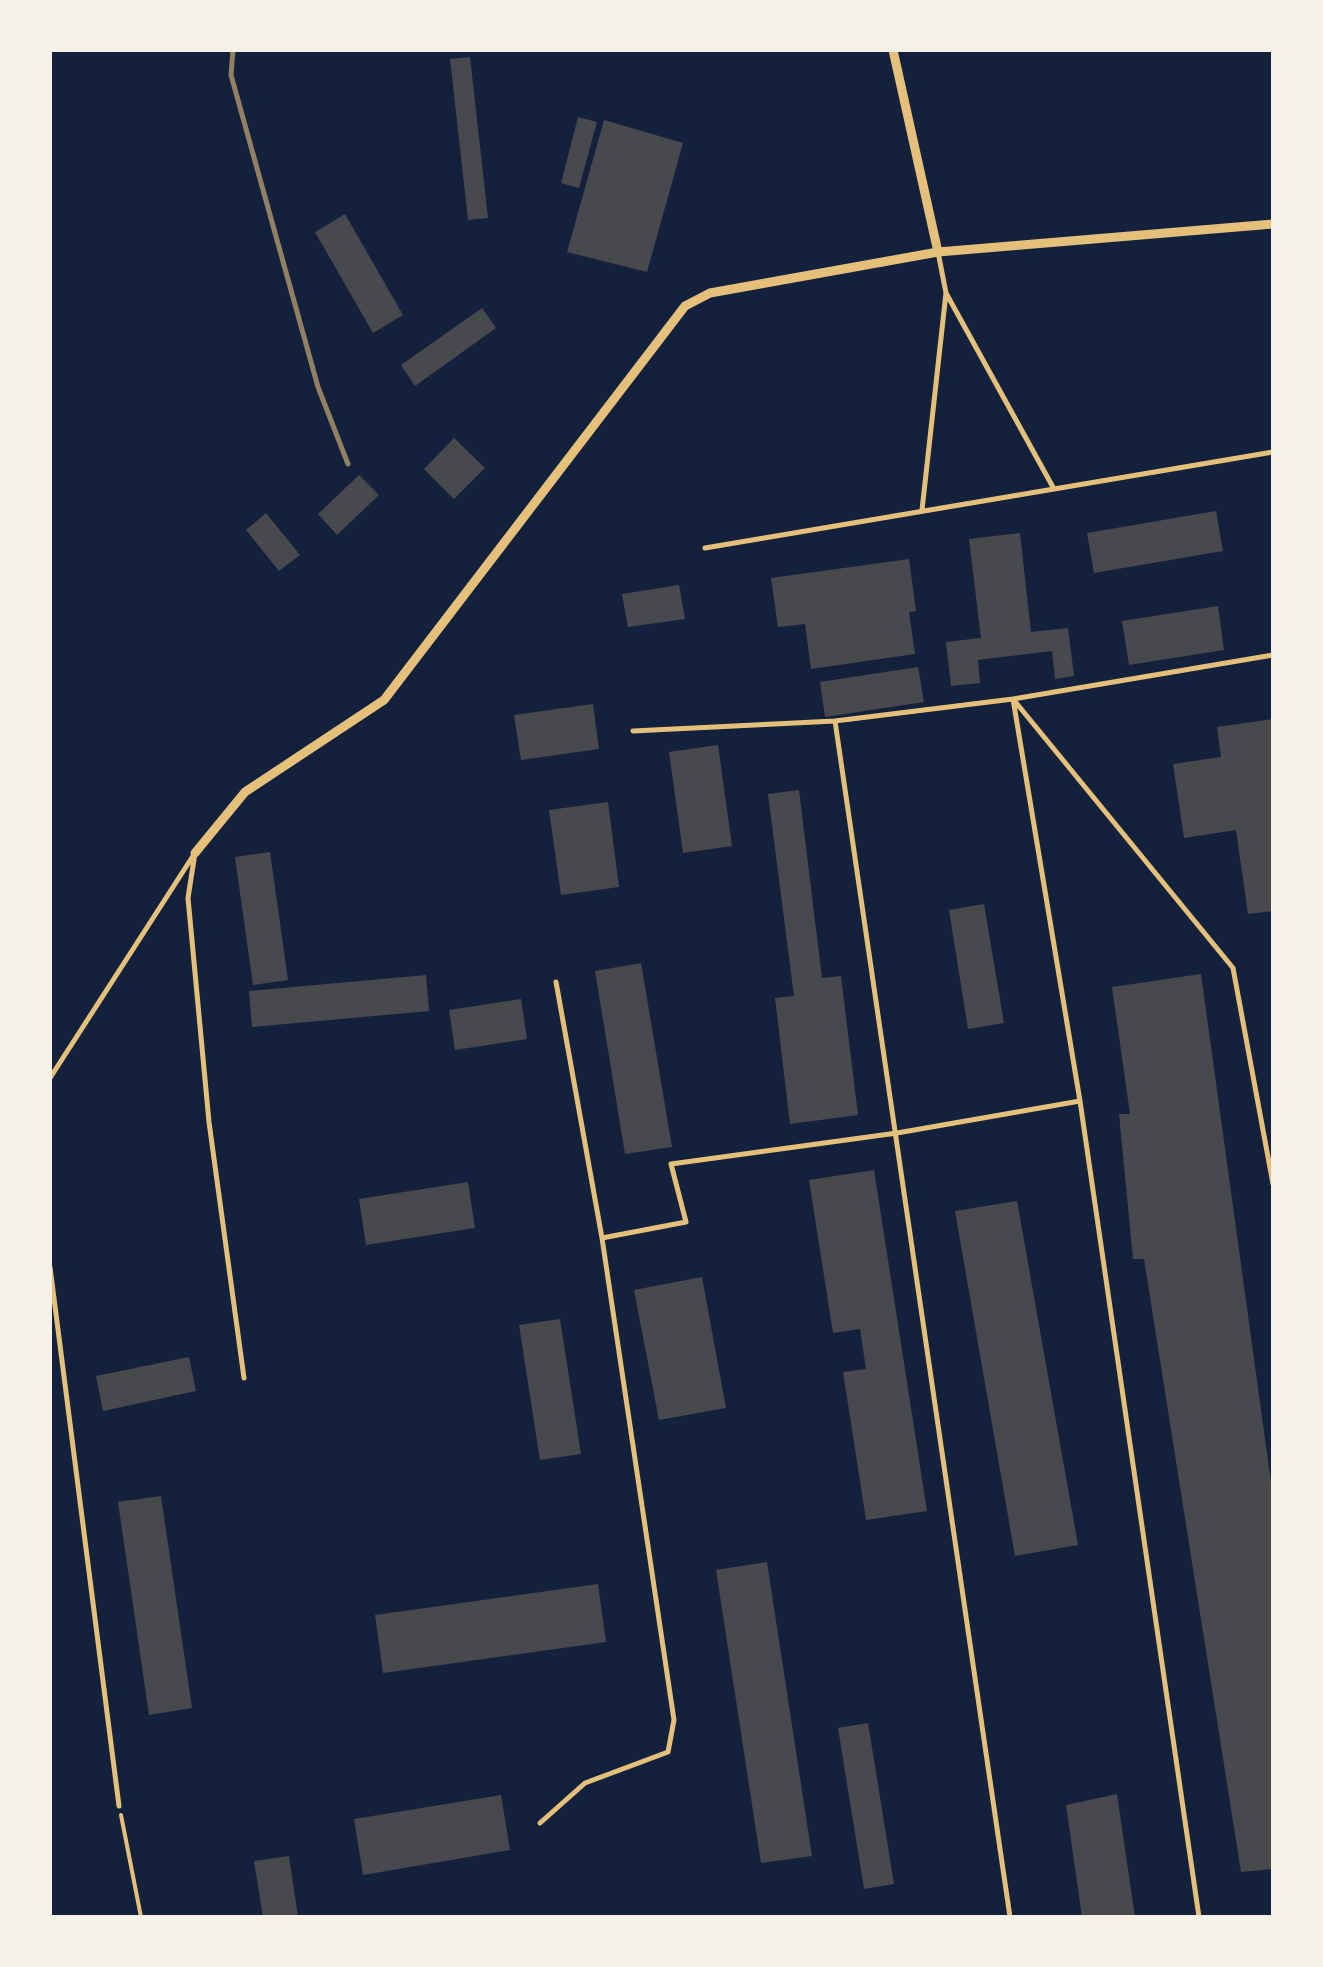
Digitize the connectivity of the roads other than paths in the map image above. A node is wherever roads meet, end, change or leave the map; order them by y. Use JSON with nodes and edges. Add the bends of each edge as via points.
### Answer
{"nodes":[{"id":1,"x":892,"y":50,"type":"edge"},
{"id":2,"x":1273,"y":224,"type":"edge"},
{"id":3,"x":938,"y":252,"type":"junction"},
{"id":4,"x":946,"y":293,"type":"junction"},
{"id":5,"x":1273,"y":452,"type":"edge"},
{"id":6,"x":1054,"y":489,"type":"junction"},
{"id":7,"x":922,"y":511,"type":"junction"},
{"id":8,"x":705,"y":548,"type":"dead end"},
{"id":9,"x":1273,"y":655,"type":"edge"},
{"id":10,"x":1013,"y":699,"type":"junction"},
{"id":11,"x":835,"y":721,"type":"junction"},
{"id":12,"x":633,"y":730,"type":"dead end"},
{"id":13,"x":195,"y":854,"type":"junction"},
{"id":14,"x":556,"y":982,"type":"dead end"},
{"id":15,"x":50,"y":1078,"type":"edge"},
{"id":16,"x":1080,"y":1101,"type":"junction"},
{"id":17,"x":897,"y":1133,"type":"junction"},
{"id":18,"x":1272,"y":1175,"type":"edge"},
{"id":19,"x":1273,"y":1184,"type":"edge"},
{"id":20,"x":602,"y":1238,"type":"junction"},
{"id":21,"x":50,"y":1266,"type":"edge"},
{"id":22,"x":244,"y":1378,"type":"dead end"},
{"id":23,"x":119,"y":1806,"type":"road end"},
{"id":24,"x":540,"y":1823,"type":"dead end"},
{"id":25,"x":1010,"y":1917,"type":"edge"},
{"id":26,"x":1199,"y":1917,"type":"edge"}],
"edges":[{"from":1,"to":3,"type":"street"},
{"from":2,"to":3,"type":"street"},
{"from":3,"to":4,"type":"lane"},
{"from":3,"to":13,"type":"street","via":[[710,292],[685,306],[384,700],[245,792]]},
{"from":4,"to":6,"type":"lane"},
{"from":4,"to":7,"type":"lane"},
{"from":5,"to":6,"type":"lane"},
{"from":6,"to":7,"type":"lane"},
{"from":7,"to":8,"type":"lane"},
{"from":9,"to":10,"type":"lane"},
{"from":10,"to":11,"type":"lane"},
{"from":10,"to":16,"type":"lane"},
{"from":10,"to":18,"type":"lane","via":[[1233,968]]},
{"from":11,"to":12,"type":"lane"},
{"from":11,"to":17,"type":"lane"},
{"from":13,"to":15,"type":"lane"},
{"from":13,"to":22,"type":"lane","via":[[188,898],[209,1122]]},
{"from":14,"to":20,"type":"lane"},
{"from":16,"to":17,"type":"lane"},
{"from":16,"to":26,"type":"lane"},
{"from":17,"to":20,"type":"lane","via":[[671,1164],[686,1222]]},
{"from":17,"to":25,"type":"lane"},
{"from":18,"to":19,"type":"lane"},
{"from":20,"to":24,"type":"lane","via":[[674,1720],[668,1752],[585,1782]]},
{"from":21,"to":23,"type":"lane"}]}
